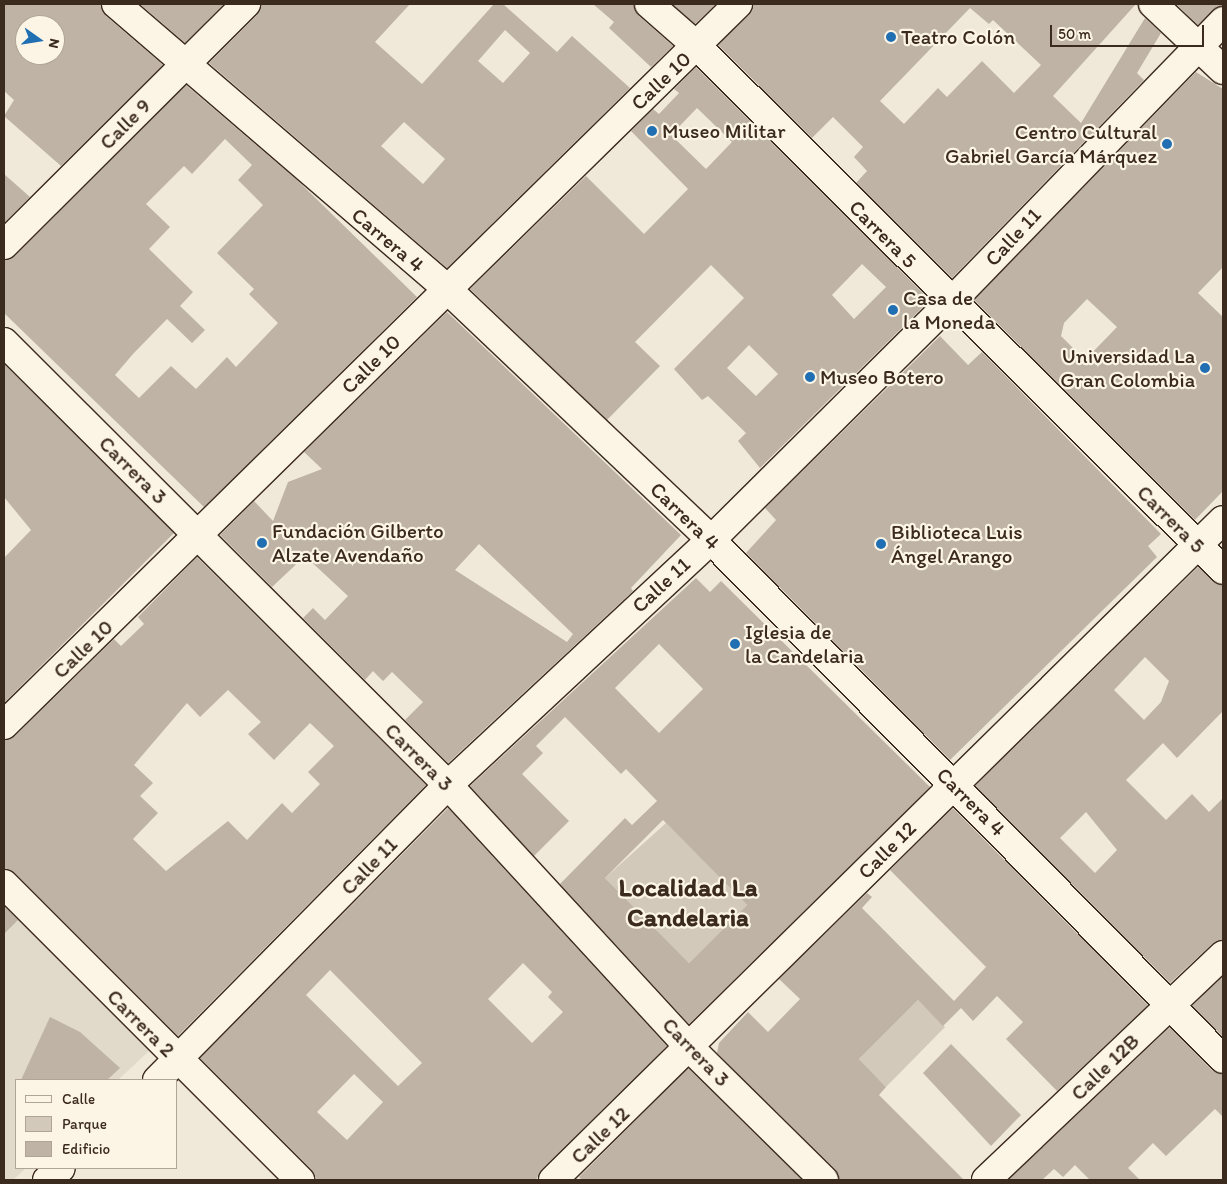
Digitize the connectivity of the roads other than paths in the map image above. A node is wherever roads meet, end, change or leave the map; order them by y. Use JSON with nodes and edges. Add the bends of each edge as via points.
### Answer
{"nodes":[{"id":1,"x":116,"y":4,"type":"edge"},
{"id":2,"x":246,"y":4,"type":"edge"},
{"id":3,"x":649,"y":4,"type":"edge"},
{"id":4,"x":738,"y":4,"type":"edge"},
{"id":5,"x":1154,"y":4,"type":"edge"},
{"id":6,"x":1223,"y":21,"type":"edge"},
{"id":7,"x":697,"y":46,"type":"junction"},
{"id":8,"x":1198,"y":46,"type":"junction"},
{"id":9,"x":186,"y":64,"type":"junction"},
{"id":10,"x":1223,"y":70,"type":"edge"},
{"id":11,"x":4,"y":245,"type":"edge"},
{"id":12,"x":447,"y":289,"type":"junction"},
{"id":13,"x":951,"y":302,"type":"junction"},
{"id":14,"x":4,"y":342,"type":"edge"},
{"id":15,"x":1223,"y":520,"type":"edge"},
{"id":16,"x":198,"y":535,"type":"junction"},
{"id":17,"x":710,"y":540,"type":"junction"},
{"id":18,"x":1196,"y":544,"type":"junction"},
{"id":19,"x":1223,"y":570,"type":"edge"},
{"id":20,"x":4,"y":725,"type":"edge"},
{"id":21,"x":953,"y":784,"type":"junction"},
{"id":22,"x":448,"y":785,"type":"junction"},
{"id":23,"x":4,"y":884,"type":"edge"},
{"id":24,"x":1223,"y":954,"type":"edge"},
{"id":25,"x":1172,"y":1004,"type":"junction"},
{"id":26,"x":690,"y":1048,"type":"junction"},
{"id":27,"x":1223,"y":1059,"type":"edge"},
{"id":28,"x":178,"y":1061,"type":"junction"},
{"id":29,"x":158,"y":1079,"type":"edge"},
{"id":30,"x":60,"y":1169,"type":"edge"},
{"id":31,"x":47,"y":1180,"type":"edge"},
{"id":32,"x":300,"y":1180,"type":"edge"},
{"id":33,"x":553,"y":1180,"type":"edge"},
{"id":34,"x":824,"y":1180,"type":"edge"},
{"id":35,"x":986,"y":1180,"type":"edge"}],
"edges":[{"from":1,"to":9,"type":"street","name":"Carrera 4"},
{"from":2,"to":9,"type":"street","name":"Calle 9"},
{"from":3,"to":7,"type":"street","name":"Carrera 5"},
{"from":4,"to":7,"type":"street","name":"Calle 10"},
{"from":5,"to":8,"type":"street"},
{"from":6,"to":8,"type":"street","name":"Calle 11"},
{"from":7,"to":12,"type":"street","name":"Calle 10"},
{"from":7,"to":13,"type":"street","name":"Carrera 5"},
{"from":8,"to":10,"type":"street"},
{"from":8,"to":13,"type":"street","name":"Calle 11"},
{"from":9,"to":11,"type":"street","name":"Calle 9"},
{"from":9,"to":12,"type":"street","name":"Carrera 4"},
{"from":12,"to":16,"type":"street","name":"Calle 10"},
{"from":12,"to":17,"type":"street","name":"Carrera 4"},
{"from":13,"to":17,"type":"street","name":"Calle 11"},
{"from":13,"to":18,"type":"street","name":"Carrera 5"},
{"from":14,"to":16,"type":"street","name":"Carrera 3"},
{"from":15,"to":18,"type":"street","name":"Calle 12"},
{"from":16,"to":20,"type":"street","name":"Calle 10"},
{"from":16,"to":22,"type":"street","name":"Carrera 3"},
{"from":17,"to":21,"type":"street","name":"Carrera 4"},
{"from":17,"to":22,"type":"street","name":"Calle 11"},
{"from":18,"to":19,"type":"street","name":"Carrera 5"},
{"from":18,"to":21,"type":"street","name":"Calle 12"},
{"from":21,"to":25,"type":"street","name":"Carrera 4"},
{"from":21,"to":26,"type":"street","name":"Calle 12"},
{"from":22,"to":26,"type":"street","name":"Carrera 3"},
{"from":22,"to":28,"type":"street","name":"Calle 11"},
{"from":23,"to":28,"type":"street","name":"Carrera 2"},
{"from":24,"to":25,"type":"street","name":"Calle 12B"},
{"from":25,"to":27,"type":"street","name":"Carrera 4"},
{"from":25,"to":35,"type":"street","name":"Calle 12B"},
{"from":26,"to":33,"type":"street","name":"Calle 12"},
{"from":26,"to":34,"type":"street","name":"Carrera 3"},
{"from":28,"to":29,"type":"street","name":"Calle 11"},
{"from":28,"to":32,"type":"street","name":"Carrera 2"},
{"from":30,"to":31,"type":"street"}]}
